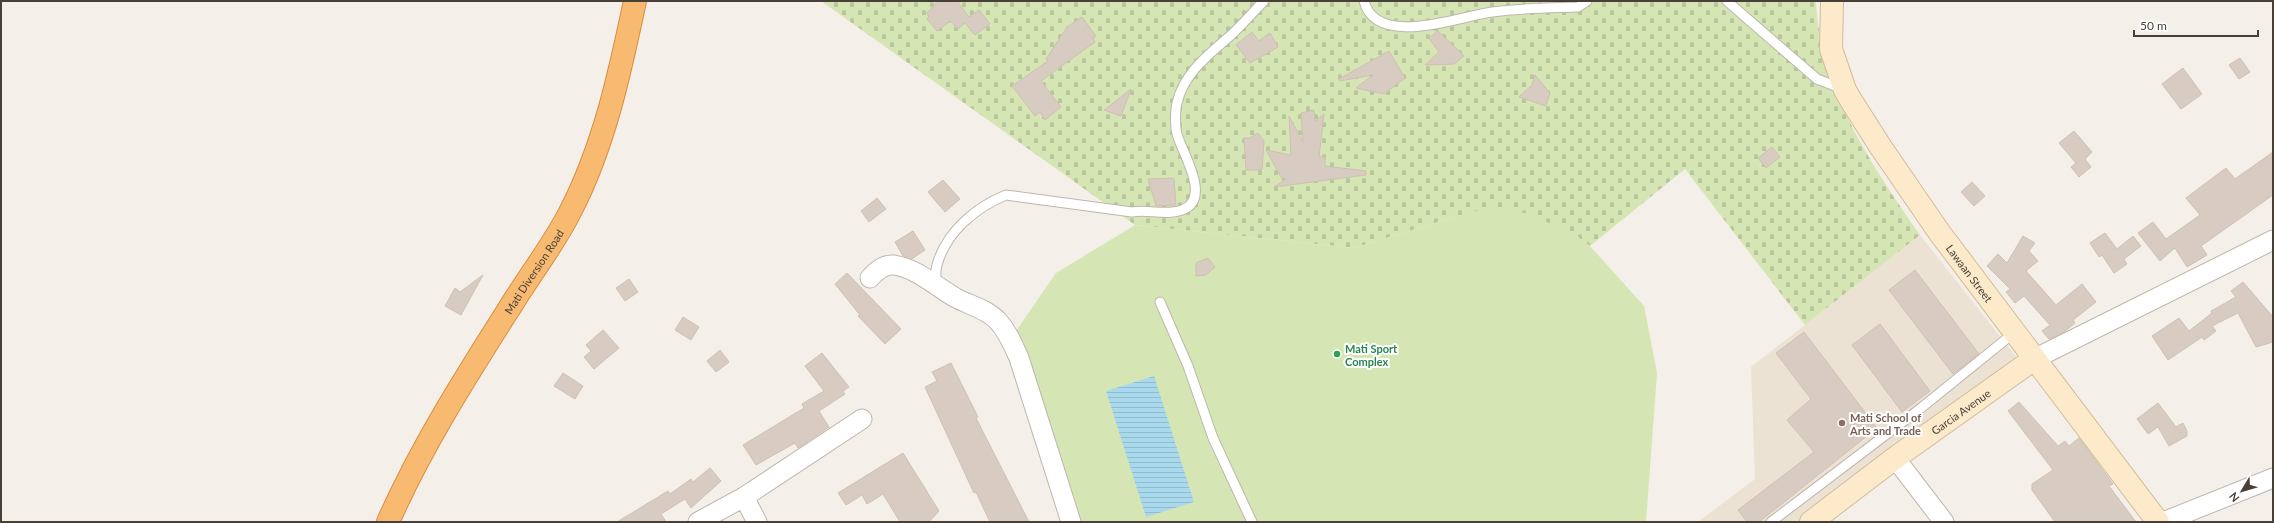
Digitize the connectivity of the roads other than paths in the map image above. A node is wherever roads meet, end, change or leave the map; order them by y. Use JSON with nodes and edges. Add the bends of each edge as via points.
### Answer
{"nodes":[{"id":1,"x":635,"y":1,"type":"edge"},
{"id":2,"x":1264,"y":1,"type":"edge"},
{"id":3,"x":1364,"y":1,"type":"edge"},
{"id":4,"x":1587,"y":1,"type":"edge"},
{"id":5,"x":1727,"y":1,"type":"edge"},
{"id":6,"x":1832,"y":1,"type":"edge"},
{"id":7,"x":1845,"y":90,"type":"junction"},
{"id":8,"x":2273,"y":240,"type":"edge"},
{"id":9,"x":870,"y":278,"type":"dead end"},
{"id":10,"x":936,"y":284,"type":"junction"},
{"id":11,"x":1160,"y":302,"type":"dead end"},
{"id":12,"x":2015,"y":332,"type":"junction"},
{"id":13,"x":2034,"y":359,"type":"junction"},
{"id":14,"x":862,"y":419,"type":"dead end"},
{"id":15,"x":1895,"y":458,"type":"junction"},
{"id":16,"x":2273,"y":478,"type":"edge"},
{"id":17,"x":744,"y":497,"type":"junction"},
{"id":18,"x":388,"y":522,"type":"edge"},
{"id":19,"x":698,"y":522,"type":"edge"},
{"id":20,"x":756,"y":522,"type":"edge"},
{"id":21,"x":1071,"y":522,"type":"edge"},
{"id":22,"x":1252,"y":522,"type":"edge"},
{"id":23,"x":1771,"y":522,"type":"edge"},
{"id":24,"x":1811,"y":522,"type":"edge"},
{"id":25,"x":1944,"y":522,"type":"edge"},
{"id":26,"x":2158,"y":522,"type":"edge"},
{"id":27,"x":2163,"y":522,"type":"edge"}],
"edges":[{"from":1,"to":18,"type":"highway","name":"Mati Diversion Road","via":[[624,53],[592,163],[570,212],[453,396]]},
{"from":2,"to":10,"type":"lane","via":[[1231,35],[1198,62],[1177,104],[1176,133],[1194,176],[1194,197],[1188,207],[1160,212],[1145,209],[1132,212],[1006,195],[990,202],[958,228],[946,244],[937,266]]},
{"from":3,"to":4,"type":"lane","via":[[1366,10],[1384,24],[1424,27],[1481,13],[1578,7]]},
{"from":5,"to":7,"type":"lane","via":[[1817,79]]},
{"from":6,"to":7,"type":"street","name":"Lawaan Street","via":[[1832,49]]},
{"from":7,"to":12,"type":"street","name":"Lawaan Street","via":[[1925,212]]},
{"from":8,"to":13,"type":"street"},
{"from":9,"to":10,"type":"street","via":[[877,271],[893,265],[919,274]]},
{"from":10,"to":21,"type":"street","via":[[997,320],[1008,333],[1019,358]]},
{"from":11,"to":22,"type":"lane","via":[[1188,366],[1213,438]]},
{"from":12,"to":13,"type":"street","name":"Lawaan Street"},
{"from":12,"to":23,"type":"lane"},
{"from":13,"to":15,"type":"street","name":"Garcia Avenue"},
{"from":13,"to":26,"type":"street","name":"Lawaan Street"},
{"from":14,"to":17,"type":"street"},
{"from":15,"to":24,"type":"street","name":"Garcia Avenue"},
{"from":15,"to":25,"type":"street"},
{"from":16,"to":27,"type":"street"},
{"from":17,"to":19,"type":"street"},
{"from":17,"to":20,"type":"street"}]}
